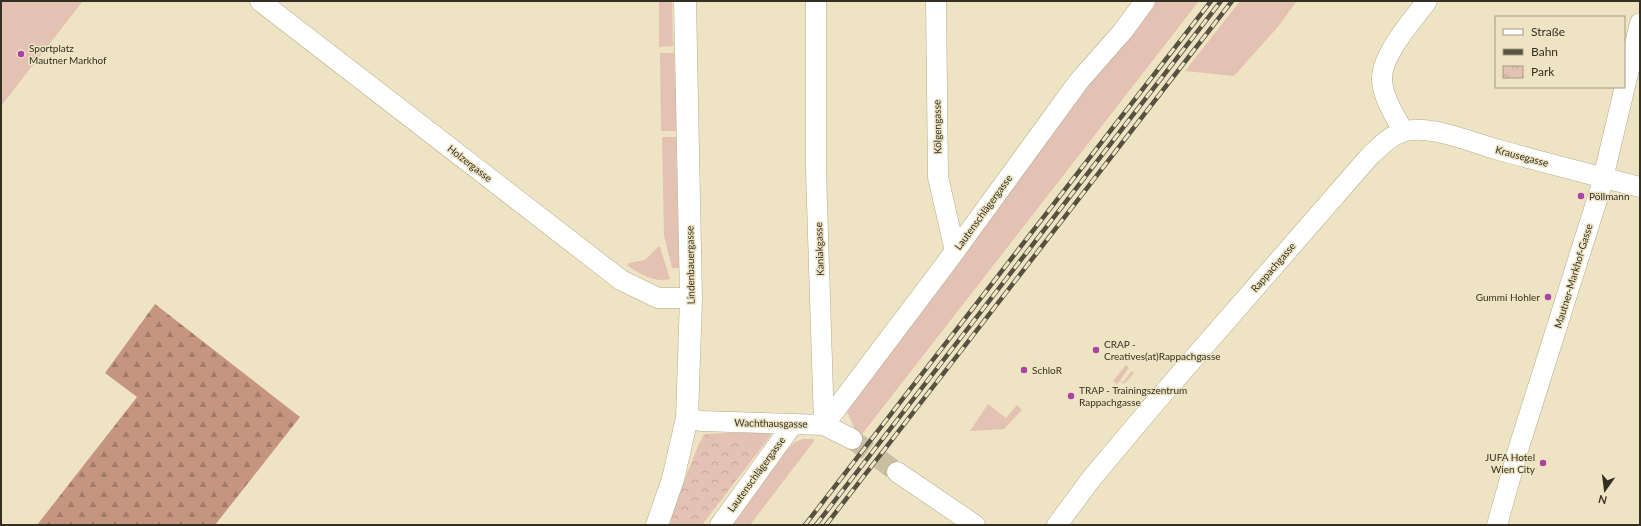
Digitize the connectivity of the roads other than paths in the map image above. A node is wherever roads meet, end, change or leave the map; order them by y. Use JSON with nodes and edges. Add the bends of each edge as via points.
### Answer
{"nodes":[{"id":1,"x":260,"y":1,"type":"edge"},
{"id":2,"x":685,"y":1,"type":"edge"},
{"id":3,"x":816,"y":1,"type":"edge"},
{"id":4,"x":936,"y":1,"type":"edge"},
{"id":5,"x":1146,"y":1,"type":"edge"},
{"id":6,"x":1427,"y":1,"type":"edge"},
{"id":7,"x":1640,"y":23,"type":"edge"},
{"id":8,"x":1625,"y":88,"type":"edge"},
{"id":9,"x":1625,"y":88,"type":"edge"},
{"id":10,"x":1403,"y":132,"type":"junction"},
{"id":11,"x":1604,"y":178,"type":"junction"},
{"id":12,"x":1640,"y":187,"type":"edge"},
{"id":13,"x":955,"y":251,"type":"junction"},
{"id":14,"x":691,"y":298,"type":"junction"},
{"id":15,"x":687,"y":418,"type":"junction"},
{"id":16,"x":793,"y":424,"type":"junction"},
{"id":17,"x":824,"y":425,"type":"junction"},
{"id":18,"x":852,"y":439,"type":"tunnel mouth"},
{"id":19,"x":897,"y":472,"type":"tunnel mouth"},
{"id":20,"x":656,"y":525,"type":"edge"},
{"id":21,"x":720,"y":525,"type":"edge"},
{"id":22,"x":975,"y":525,"type":"edge"},
{"id":23,"x":1057,"y":525,"type":"edge"},
{"id":24,"x":1497,"y":525,"type":"edge"}],
"edges":[{"from":1,"to":14,"type":"street","name":"Holzergasse","via":[[621,280],[658,298]]},
{"from":2,"to":14,"type":"main road","name":"Lindenbauergasse"},
{"from":3,"to":17,"type":"street","name":"Kaniakgasse","via":[[816,170]]},
{"from":4,"to":13,"type":"street","name":"Kölgengasse","via":[[938,177]]},
{"from":5,"to":13,"type":"street","name":"Lautenschlägergasse","via":[[1078,81]]},
{"from":6,"to":10,"type":"street","via":[[1392,49],[1383,68],[1383,87]]},
{"from":7,"to":9,"type":"street","name":"Mautner-Markhof-Gasse"},
{"from":8,"to":11,"type":"street","name":"Mautner-Markhof-Gasse"},
{"from":10,"to":11,"type":"street","name":"Krausegasse","via":[[1432,131]]},
{"from":10,"to":23,"type":"street","name":"Rappachgasse","via":[[1392,136],[1368,158],[1154,404],[1091,479]]},
{"from":11,"to":12,"type":"street","name":"Krausegasse"},
{"from":11,"to":24,"type":"street","name":"Mautner-Markhof-Gasse"},
{"from":13,"to":17,"type":"street","name":"Lautenschlägergasse"},
{"from":14,"to":15,"type":"main road","name":"Lindenbauergasse"},
{"from":15,"to":16,"type":"street","name":"Wachthausgasse","via":[[701,422]]},
{"from":15,"to":20,"type":"main road","name":"Lindenbauergasse","via":[[673,479]]},
{"from":16,"to":17,"type":"street","name":"Wachthausgasse"},
{"from":16,"to":21,"type":"street","name":"Lautenschlägergasse"},
{"from":17,"to":18,"type":"street","name":"Wachthausgasse"},
{"from":19,"to":22,"type":"street"}]}
